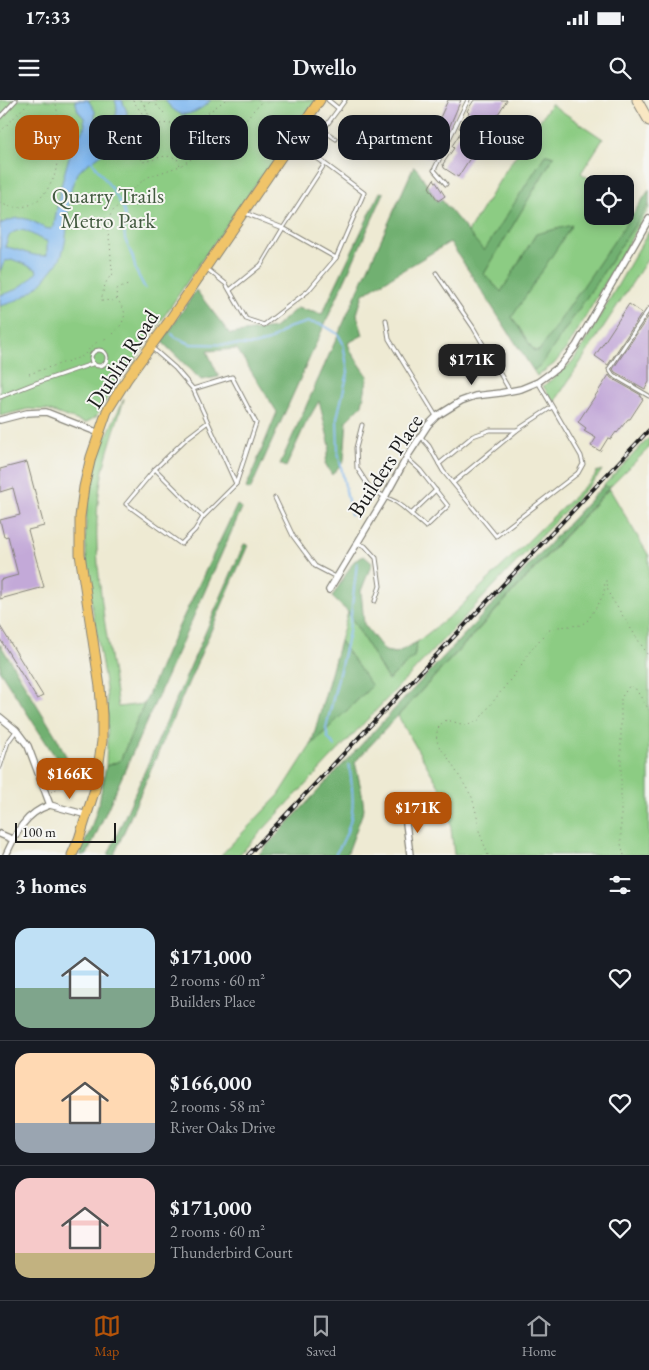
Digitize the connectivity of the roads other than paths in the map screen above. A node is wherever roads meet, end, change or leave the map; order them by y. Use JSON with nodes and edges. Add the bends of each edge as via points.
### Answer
{"nodes":[{"id":1,"x":16,"y":100,"type":"edge"},
{"id":2,"x":320,"y":100,"type":"edge"},
{"id":3,"x":328,"y":100,"type":"edge"},
{"id":4,"x":345,"y":100,"type":"edge"},
{"id":5,"x":468,"y":100,"type":"edge"},
{"id":6,"x":637,"y":100,"type":"edge"},
{"id":7,"x":338,"y":109,"type":"junction"},
{"id":8,"x":310,"y":115,"type":"edge"},
{"id":9,"x":0,"y":117,"type":"edge"},
{"id":10,"x":649,"y":121,"type":"edge"},
{"id":11,"x":328,"y":123,"type":"edge"},
{"id":12,"x":328,"y":133,"type":"edge"},
{"id":13,"x":336,"y":139,"type":"dead end"},
{"id":14,"x":278,"y":160,"type":"edge"},
{"id":15,"x":319,"y":160,"type":"edge"},
{"id":16,"x":324,"y":164,"type":"junction"},
{"id":17,"x":446,"y":184,"type":"dead end"},
{"id":18,"x":243,"y":212,"type":"junction"},
{"id":19,"x":649,"y":219,"type":"edge"},
{"id":20,"x":283,"y":228,"type":"junction"},
{"id":21,"x":336,"y":258,"type":"junction"},
{"id":22,"x":205,"y":267,"type":"junction"},
{"id":23,"x":436,"y":273,"type":"dead end"},
{"id":24,"x":230,"y":290,"type":"junction"},
{"id":25,"x":649,"y":310,"type":"edge"},
{"id":26,"x":386,"y":320,"type":"dead end"},
{"id":27,"x":150,"y":346,"type":"junction"},
{"id":28,"x":92,"y":364,"type":"junction"},
{"id":29,"x":538,"y":382,"type":"junction"},
{"id":30,"x":193,"y":389,"type":"junction"},
{"id":31,"x":510,"y":391,"type":"junction"},
{"id":32,"x":649,"y":396,"type":"edge"},
{"id":33,"x":0,"y":397,"type":"edge"},
{"id":34,"x":552,"y":407,"type":"junction"},
{"id":35,"x":437,"y":416,"type":"junction"},
{"id":36,"x":0,"y":420,"type":"edge"},
{"id":37,"x":208,"y":422,"type":"junction"},
{"id":38,"x":362,"y":425,"type":"dead end"},
{"id":39,"x":517,"y":430,"type":"junction"},
{"id":40,"x":99,"y":433,"type":"junction"},
{"id":41,"x":420,"y":435,"type":"junction"},
{"id":42,"x":407,"y":458,"type":"junction"},
{"id":43,"x":439,"y":464,"type":"junction"},
{"id":44,"x":155,"y":469,"type":"junction"},
{"id":45,"x":453,"y":483,"type":"junction"},
{"id":46,"x":236,"y":484,"type":"junction"},
{"id":47,"x":436,"y":490,"type":"junction"},
{"id":48,"x":275,"y":498,"type":"dead end"},
{"id":49,"x":385,"y":498,"type":"junction"},
{"id":50,"x":412,"y":513,"type":"junction"},
{"id":51,"x":203,"y":517,"type":"junction"},
{"id":52,"x":357,"y":543,"type":"junction"},
{"id":53,"x":337,"y":578,"type":"junction"},
{"id":54,"x":329,"y":590,"type":"dead end"},
{"id":55,"x":375,"y":601,"type":"dead end"},
{"id":56,"x":0,"y":717,"type":"edge"},
{"id":57,"x":16,"y":730,"type":"junction"},
{"id":58,"x":0,"y":767,"type":"edge"},
{"id":59,"x":50,"y":805,"type":"junction"},
{"id":60,"x":87,"y":815,"type":"junction"},
{"id":61,"x":405,"y":815,"type":"dead end"},
{"id":62,"x":0,"y":834,"type":"edge"},
{"id":63,"x":14,"y":840,"type":"junction"},
{"id":64,"x":6,"y":855,"type":"edge"},
{"id":65,"x":72,"y":855,"type":"edge"},
{"id":66,"x":410,"y":855,"type":"edge"}],
"edges":[{"from":1,"to":9,"type":"lane"},
{"from":2,"to":8,"type":"main road","name":"Dublin Road"},
{"from":3,"to":7,"type":"lane"},
{"from":4,"to":7,"type":"lane"},
{"from":5,"to":17,"type":"lane","via":[[434,170]]},
{"from":6,"to":10,"type":"main road"},
{"from":7,"to":11,"type":"lane"},
{"from":12,"to":13,"type":"lane"},
{"from":14,"to":18,"type":"main road","name":"Dublin Road"},
{"from":15,"to":16,"type":"lane"},
{"from":16,"to":20,"type":"lane"},
{"from":16,"to":21,"type":"lane","via":[[364,193]]},
{"from":18,"to":20,"type":"lane"},
{"from":18,"to":22,"type":"main road","name":"Dublin Road"},
{"from":19,"to":29,"type":"street","name":"Builders Place","via":[[576,346],[560,366]]},
{"from":20,"to":21,"type":"lane"},
{"from":20,"to":24,"type":"lane","via":[[261,265]]},
{"from":21,"to":24,"type":"lane","via":[[308,291],[264,325],[246,319]]},
{"from":22,"to":24,"type":"lane"},
{"from":22,"to":27,"type":"main road","name":"Dublin Road"},
{"from":23,"to":31,"type":"lane","via":[[473,327]]},
{"from":25,"to":32,"type":"lane","via":[[609,369],[613,375]]},
{"from":26,"to":35,"type":"lane","via":[[390,339]]},
{"from":27,"to":30,"type":"lane"},
{"from":27,"to":40,"type":"main road","name":"Dublin Road","via":[[107,411]]},
{"from":28,"to":28,"type":"lane","via":[[90,356],[94,351],[103,351],[107,358],[105,364],[100,367]]},
{"from":28,"to":33,"type":"lane"},
{"from":29,"to":31,"type":"street","name":"Builders Place"},
{"from":29,"to":34,"type":"lane"},
{"from":30,"to":37,"type":"lane"},
{"from":30,"to":46,"type":"lane","via":[[232,377],[256,423]]},
{"from":31,"to":35,"type":"street","name":"Builders Place","via":[[470,397]]},
{"from":34,"to":39,"type":"lane"},
{"from":34,"to":45,"type":"lane","via":[[582,456],[583,464],[578,473],[555,491],[496,536]]},
{"from":35,"to":41,"type":"street","name":"Builders Place"},
{"from":36,"to":40,"type":"street","via":[[46,412]]},
{"from":37,"to":44,"type":"lane"},
{"from":37,"to":46,"type":"lane"},
{"from":38,"to":49,"type":"lane","via":[[356,448],[356,468],[370,488]]},
{"from":39,"to":43,"type":"lane","via":[[479,433]]},
{"from":39,"to":45,"type":"lane"},
{"from":40,"to":60,"type":"main road","name":"Dublin Road","via":[[84,487],[80,517],[80,554],[102,715],[98,773]]},
{"from":41,"to":42,"type":"street","name":"Builders Place"},
{"from":41,"to":43,"type":"lane"},
{"from":42,"to":47,"type":"lane"},
{"from":42,"to":49,"type":"street","name":"Builders Place"},
{"from":43,"to":45,"type":"lane"},
{"from":44,"to":51,"type":"lane"},
{"from":44,"to":51,"type":"lane","via":[[126,504],[181,544]]},
{"from":46,"to":51,"type":"lane"},
{"from":47,"to":50,"type":"lane"},
{"from":47,"to":50,"type":"lane","via":[[448,506],[426,527]]},
{"from":48,"to":53,"type":"lane","via":[[293,536],[315,566]]},
{"from":49,"to":50,"type":"lane"},
{"from":49,"to":52,"type":"street","name":"Builders Place"},
{"from":52,"to":53,"type":"street","name":"Builders Place"},
{"from":52,"to":55,"type":"lane","via":[[365,546],[376,558],[380,586]]},
{"from":53,"to":54,"type":"street","name":"Builders Place"},
{"from":56,"to":57,"type":"street"},
{"from":57,"to":58,"type":"lane","via":[[8,742]]},
{"from":57,"to":59,"type":"street","via":[[28,746]]},
{"from":59,"to":60,"type":"street"},
{"from":59,"to":63,"type":"street","via":[[34,812]]},
{"from":60,"to":65,"type":"main road","name":"Dublin Road"},
{"from":61,"to":66,"type":"street"},
{"from":62,"to":63,"type":"street"},
{"from":63,"to":64,"type":"street"}]}
